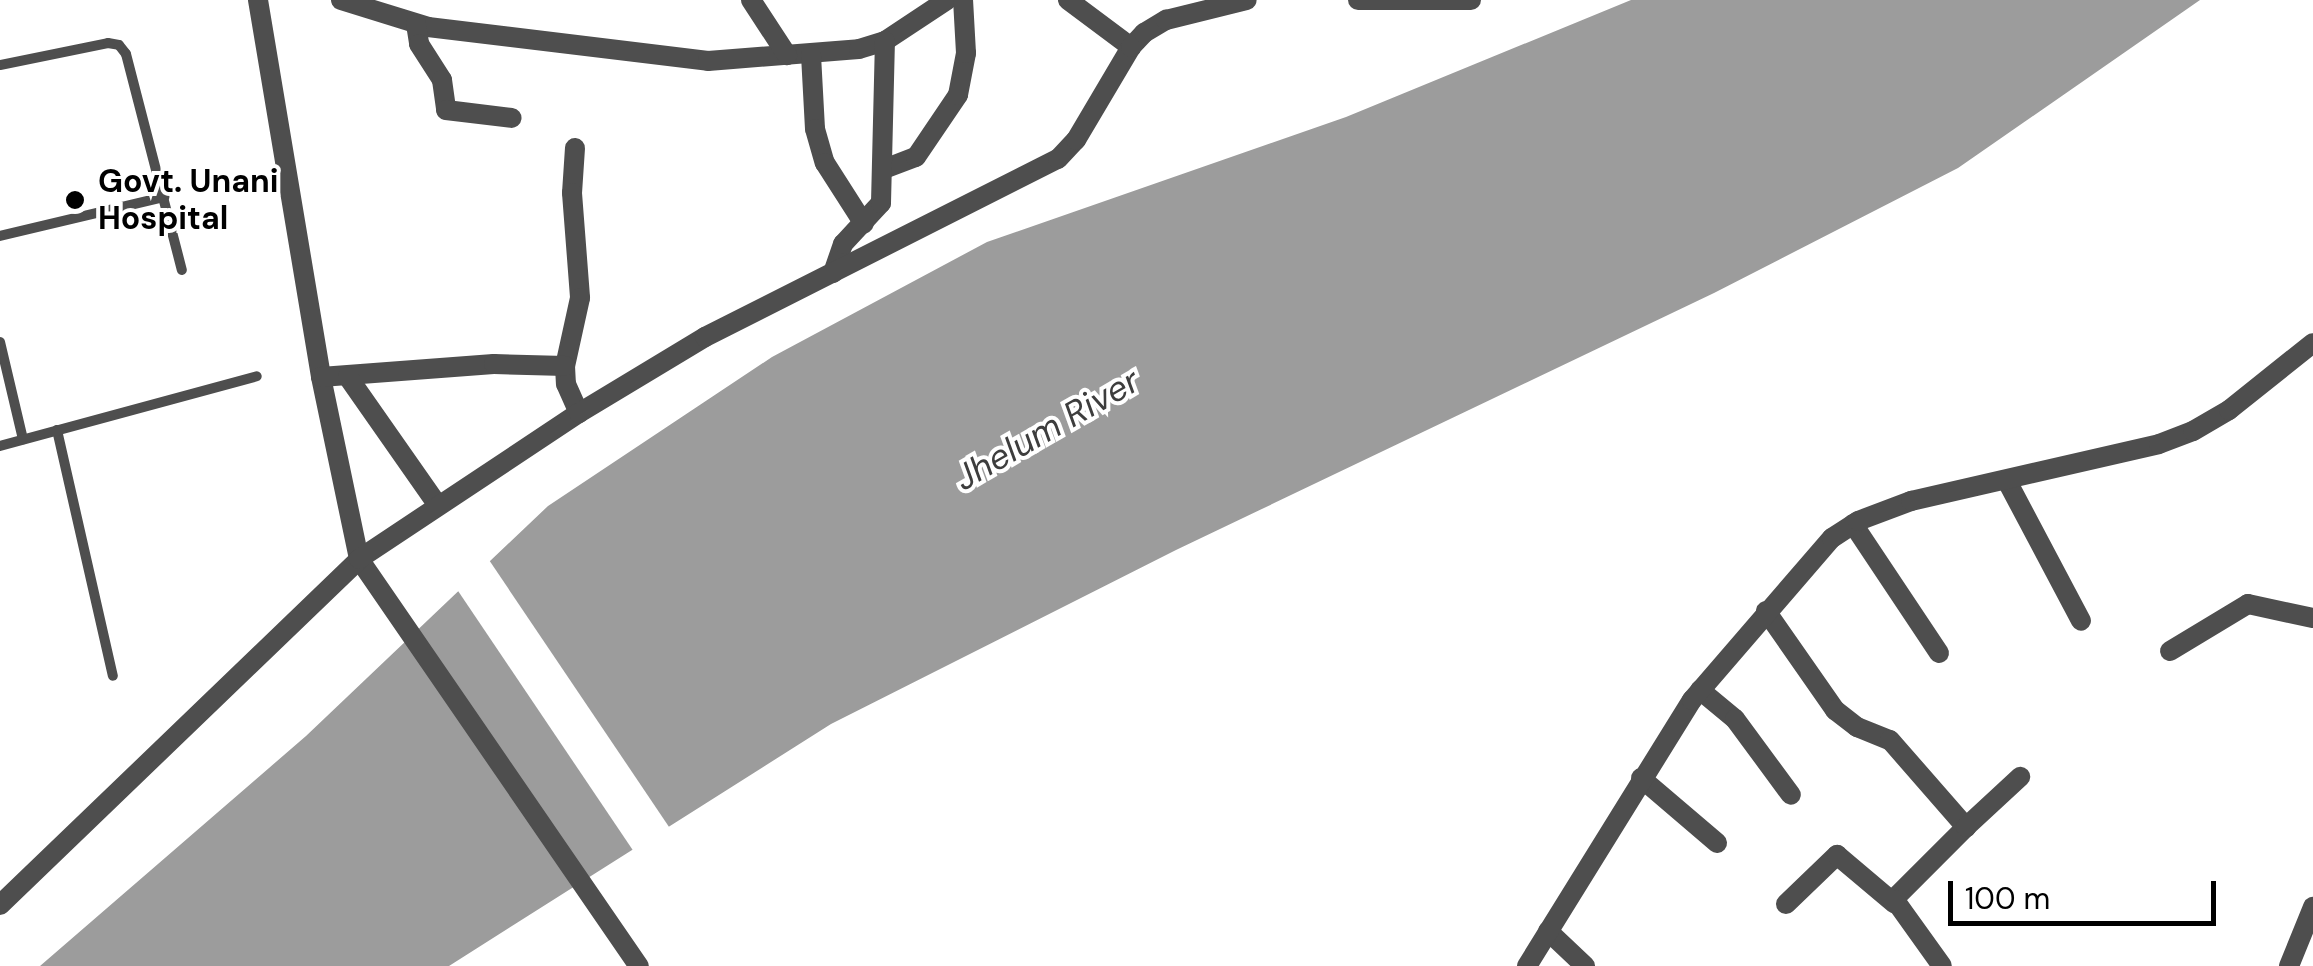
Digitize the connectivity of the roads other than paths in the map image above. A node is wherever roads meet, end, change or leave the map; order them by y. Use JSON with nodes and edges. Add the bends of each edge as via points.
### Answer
{"nodes":[{"id":1,"x":258,"y":0,"type":"edge"},
{"id":2,"x":343,"y":0,"type":"edge"},
{"id":3,"x":751,"y":0,"type":"edge"},
{"id":4,"x":947,"y":0,"type":"edge"},
{"id":5,"x":963,"y":0,"type":"edge"},
{"id":6,"x":1068,"y":0,"type":"edge"},
{"id":7,"x":1248,"y":0,"type":"edge"},
{"id":8,"x":1358,"y":0,"type":"edge"},
{"id":9,"x":1470,"y":0,"type":"edge"},
{"id":10,"x":1417,"y":1,"type":"edge"},
{"id":11,"x":416,"y":24,"type":"junction"},
{"id":12,"x":885,"y":41,"type":"junction"},
{"id":13,"x":1131,"y":47,"type":"junction"},
{"id":14,"x":811,"y":54,"type":"junction"},
{"id":15,"x":787,"y":55,"type":"junction"},
{"id":16,"x":0,"y":66,"type":"edge"},
{"id":17,"x":512,"y":118,"type":"dead end"},
{"id":18,"x":575,"y":148,"type":"dead end"},
{"id":19,"x":884,"y":169,"type":"junction"},
{"id":20,"x":164,"y":196,"type":"junction"},
{"id":21,"x":864,"y":224,"type":"junction"},
{"id":22,"x":0,"y":236,"type":"edge"},
{"id":23,"x":182,"y":270,"type":"dead end"},
{"id":24,"x":833,"y":273,"type":"junction"},
{"id":25,"x":0,"y":342,"type":"edge"},
{"id":26,"x":2313,"y":343,"type":"edge"},
{"id":27,"x":565,"y":366,"type":"junction"},
{"id":28,"x":257,"y":376,"type":"dead end"},
{"id":29,"x":321,"y":377,"type":"junction"},
{"id":30,"x":348,"y":377,"type":"junction"},
{"id":31,"x":579,"y":412,"type":"junction"},
{"id":32,"x":56,"y":430,"type":"junction"},
{"id":33,"x":23,"y":439,"type":"junction"},
{"id":34,"x":0,"y":446,"type":"edge"},
{"id":35,"x":2007,"y":481,"type":"junction"},
{"id":36,"x":437,"y":504,"type":"junction"},
{"id":37,"x":1852,"y":524,"type":"junction"},
{"id":38,"x":359,"y":560,"type":"junction"},
{"id":39,"x":1766,"y":611,"type":"junction"},
{"id":40,"x":2313,"y":618,"type":"edge"},
{"id":41,"x":2080,"y":621,"type":"dead end"},
{"id":42,"x":2170,"y":651,"type":"dead end"},
{"id":43,"x":1939,"y":653,"type":"dead end"},
{"id":44,"x":114,"y":676,"type":"dead end"},
{"id":45,"x":1700,"y":690,"type":"junction"},
{"id":46,"x":2020,"y":777,"type":"dead end"},
{"id":47,"x":1641,"y":778,"type":"junction"},
{"id":48,"x":1791,"y":795,"type":"dead end"},
{"id":49,"x":1966,"y":828,"type":"junction"},
{"id":50,"x":1717,"y":842,"type":"dead end"},
{"id":51,"x":1894,"y":903,"type":"junction"},
{"id":52,"x":1786,"y":904,"type":"dead end"},
{"id":53,"x":0,"y":905,"type":"edge"},
{"id":54,"x":2313,"y":907,"type":"edge"},
{"id":55,"x":1548,"y":931,"type":"junction"},
{"id":56,"x":2308,"y":941,"type":"edge"},
{"id":57,"x":638,"y":966,"type":"edge"},
{"id":58,"x":1527,"y":966,"type":"edge"},
{"id":59,"x":1585,"y":966,"type":"edge"},
{"id":60,"x":1942,"y":966,"type":"edge"},
{"id":61,"x":2289,"y":966,"type":"edge"}],
"edges":[{"from":1,"to":29,"type":"street"},
{"from":2,"to":11,"type":"street"},
{"from":3,"to":15,"type":"street"},
{"from":4,"to":12,"type":"street"},
{"from":5,"to":19,"type":"street","via":[[966,53],[958,95],[916,157]]},
{"from":6,"to":13,"type":"street"},
{"from":7,"to":13,"type":"street","via":[[1166,20]]},
{"from":8,"to":10,"type":"street"},
{"from":9,"to":10,"type":"street"},
{"from":11,"to":15,"type":"street","via":[[708,61]]},
{"from":11,"to":17,"type":"street","via":[[419,44],[442,80],[446,110]]},
{"from":12,"to":14,"type":"street"},
{"from":12,"to":19,"type":"street"},
{"from":13,"to":24,"type":"street","via":[[1058,159]]},
{"from":14,"to":15,"type":"street"},
{"from":14,"to":21,"type":"street","via":[[814,129],[826,163]]},
{"from":16,"to":20,"type":"lane","via":[[119,45]]},
{"from":18,"to":27,"type":"street","via":[[580,298]]},
{"from":19,"to":21,"type":"street","via":[[880,203]]},
{"from":20,"to":22,"type":"lane"},
{"from":20,"to":23,"type":"lane"},
{"from":21,"to":24,"type":"street","via":[[843,244]]},
{"from":24,"to":31,"type":"street","via":[[705,336]]},
{"from":25,"to":33,"type":"lane"},
{"from":26,"to":35,"type":"street","via":[[2193,431]]},
{"from":27,"to":30,"type":"street","via":[[494,364]]},
{"from":27,"to":31,"type":"street"},
{"from":28,"to":32,"type":"lane"},
{"from":29,"to":30,"type":"street"},
{"from":29,"to":38,"type":"street"},
{"from":30,"to":36,"type":"street"},
{"from":31,"to":36,"type":"street"},
{"from":32,"to":33,"type":"lane"},
{"from":32,"to":44,"type":"lane"},
{"from":33,"to":34,"type":"lane"},
{"from":35,"to":37,"type":"street","via":[[1911,501]]},
{"from":35,"to":41,"type":"street"},
{"from":36,"to":38,"type":"street"},
{"from":37,"to":39,"type":"street"},
{"from":37,"to":43,"type":"street"},
{"from":38,"to":53,"type":"street"},
{"from":38,"to":57,"type":"street"},
{"from":39,"to":45,"type":"street"},
{"from":39,"to":49,"type":"street","via":[[1835,710],[1890,740]]},
{"from":40,"to":42,"type":"street","via":[[2248,604]]},
{"from":45,"to":47,"type":"street"},
{"from":45,"to":48,"type":"street","via":[[1735,720]]},
{"from":46,"to":49,"type":"street"},
{"from":47,"to":50,"type":"street"},
{"from":47,"to":55,"type":"street"},
{"from":49,"to":51,"type":"street"},
{"from":51,"to":52,"type":"street","via":[[1837,855]]},
{"from":51,"to":60,"type":"street"},
{"from":54,"to":56,"type":"street"},
{"from":55,"to":58,"type":"street"},
{"from":55,"to":59,"type":"street"},
{"from":56,"to":61,"type":"street"}]}
